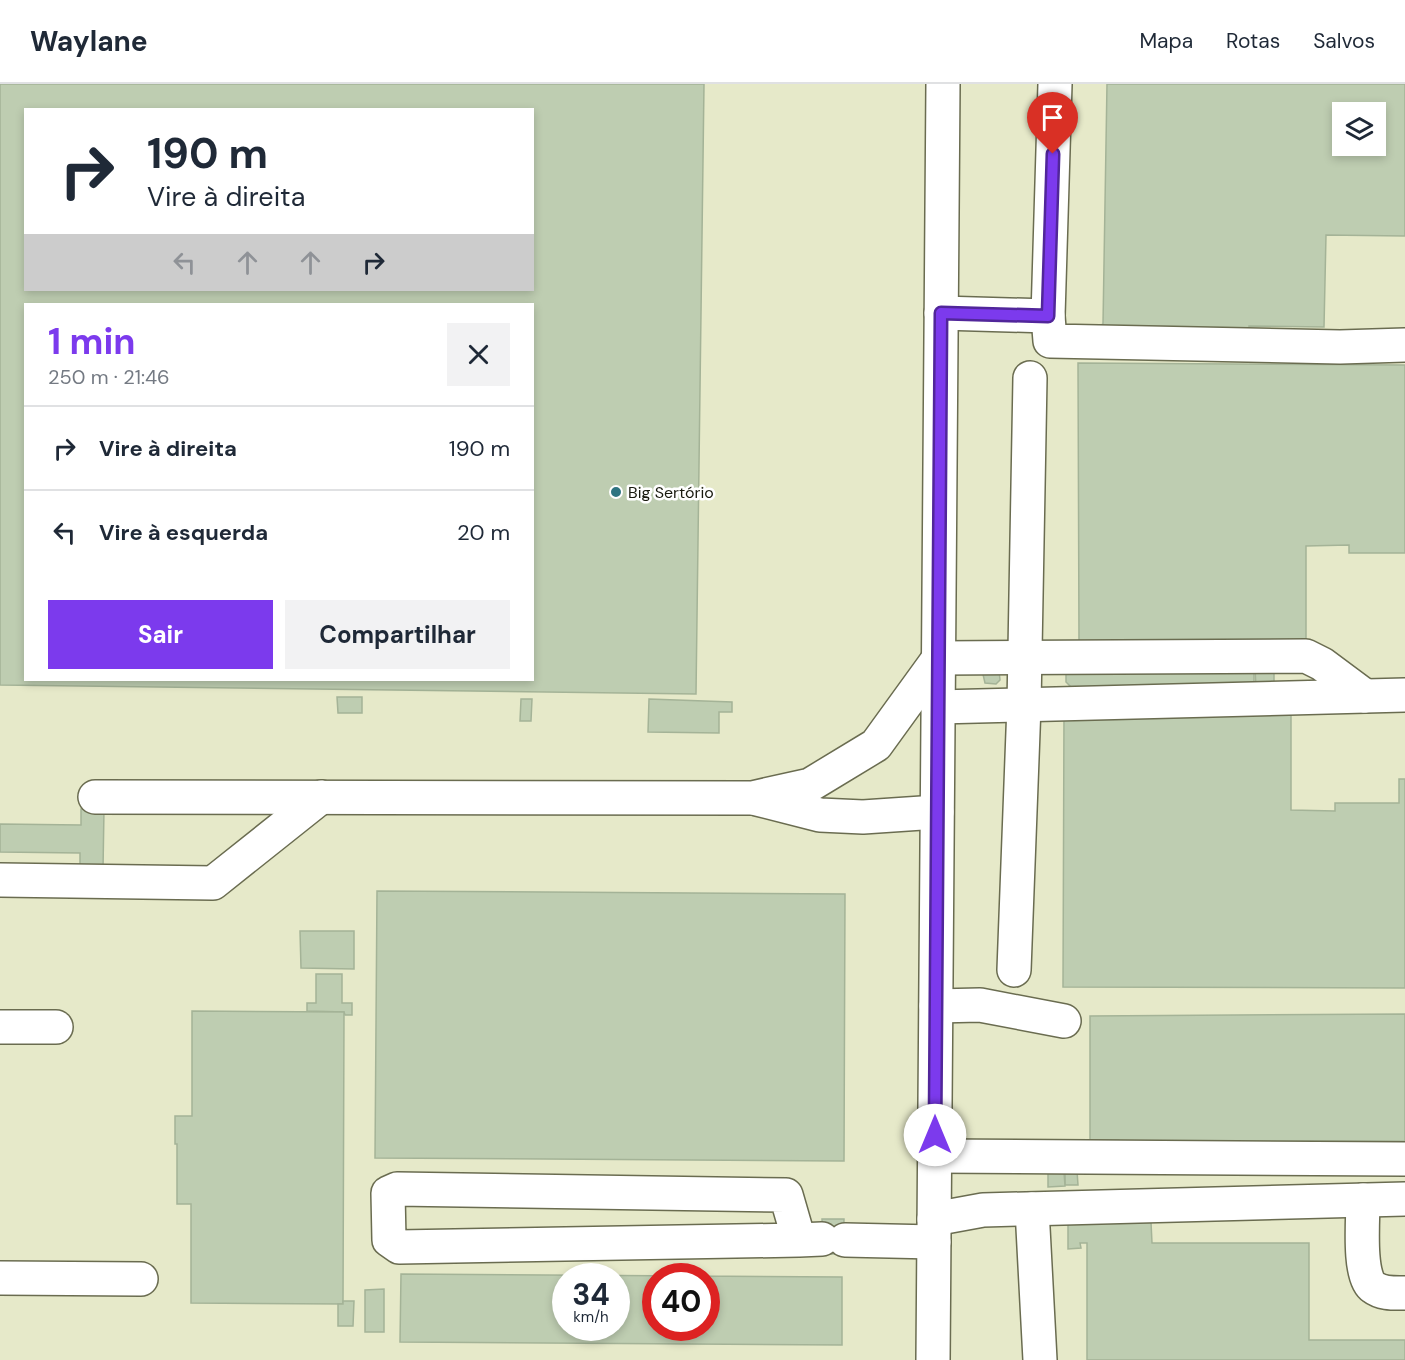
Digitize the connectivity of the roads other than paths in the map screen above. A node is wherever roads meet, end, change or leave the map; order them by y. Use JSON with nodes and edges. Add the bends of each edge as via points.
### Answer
{"nodes":[{"id":1,"x":943,"y":84,"type":"edge"},
{"id":2,"x":1055,"y":84,"type":"edge"},
{"id":3,"x":941,"y":313,"type":"junction"},
{"id":4,"x":1048,"y":316,"type":"junction"},
{"id":5,"x":1405,"y":345,"type":"edge"},
{"id":6,"x":1030,"y":378,"type":"dead end"},
{"id":7,"x":1023,"y":657,"type":"junction"},
{"id":8,"x":939,"y":658,"type":"junction"},
{"id":9,"x":1405,"y":695,"type":"edge"},
{"id":10,"x":1365,"y":696,"type":"junction"},
{"id":11,"x":1024,"y":705,"type":"junction"},
{"id":12,"x":938,"y":707,"type":"junction"},
{"id":13,"x":95,"y":797,"type":"dead end"},
{"id":14,"x":321,"y":797,"type":"junction"},
{"id":15,"x":752,"y":798,"type":"junction"},
{"id":16,"x":937,"y":812,"type":"junction"},
{"id":17,"x":0,"y":880,"type":"edge"},
{"id":18,"x":1014,"y":970,"type":"dead end"},
{"id":19,"x":936,"y":1006,"type":"junction"},
{"id":20,"x":1064,"y":1021,"type":"dead end"},
{"id":21,"x":0,"y":1027,"type":"edge"},
{"id":22,"x":56,"y":1027,"type":"dead end"},
{"id":23,"x":935,"y":1156,"type":"junction"},
{"id":24,"x":1405,"y":1159,"type":"edge"},
{"id":25,"x":1405,"y":1199,"type":"edge"},
{"id":26,"x":1363,"y":1200,"type":"junction"},
{"id":27,"x":1032,"y":1209,"type":"junction"},
{"id":28,"x":934,"y":1230,"type":"junction"},
{"id":29,"x":822,"y":1239,"type":"junction"},
{"id":30,"x":0,"y":1278,"type":"edge"},
{"id":31,"x":141,"y":1280,"type":"dead end"},
{"id":32,"x":1405,"y":1293,"type":"edge"},
{"id":33,"x":933,"y":1360,"type":"edge"},
{"id":34,"x":1040,"y":1360,"type":"edge"}],
"edges":[{"from":1,"to":3,"type":"street"},
{"from":2,"to":4,"type":"street"},
{"from":3,"to":4,"type":"street"},
{"from":3,"to":8,"type":"street"},
{"from":4,"to":5,"type":"street","via":[[1050,341]]},
{"from":6,"to":7,"type":"street"},
{"from":7,"to":8,"type":"street"},
{"from":7,"to":10,"type":"street","via":[[1306,656]]},
{"from":7,"to":11,"type":"street"},
{"from":8,"to":12,"type":"street"},
{"from":8,"to":15,"type":"street","via":[[876,745],[810,785]]},
{"from":9,"to":10,"type":"street"},
{"from":10,"to":11,"type":"street"},
{"from":11,"to":12,"type":"street"},
{"from":11,"to":18,"type":"street"},
{"from":12,"to":16,"type":"street"},
{"from":13,"to":14,"type":"street"},
{"from":14,"to":15,"type":"street"},
{"from":14,"to":17,"type":"street","via":[[213,883]]},
{"from":15,"to":16,"type":"street","via":[[820,815],[862,817]]},
{"from":16,"to":19,"type":"street"},
{"from":19,"to":20,"type":"street","via":[[980,1005]]},
{"from":19,"to":23,"type":"street"},
{"from":21,"to":22,"type":"street"},
{"from":23,"to":24,"type":"street"},
{"from":23,"to":28,"type":"street"},
{"from":25,"to":26,"type":"street"},
{"from":26,"to":27,"type":"street"},
{"from":26,"to":32,"type":"street","via":[[1364,1273],[1371,1287],[1385,1293]]},
{"from":27,"to":28,"type":"street","via":[[983,1210]]},
{"from":27,"to":34,"type":"street"},
{"from":28,"to":29,"type":"street"},
{"from":28,"to":33,"type":"street"},
{"from":29,"to":29,"type":"street","via":[[399,1247],[389,1240],[388,1193],[397,1189],[786,1195]]},
{"from":30,"to":31,"type":"street"}]}
